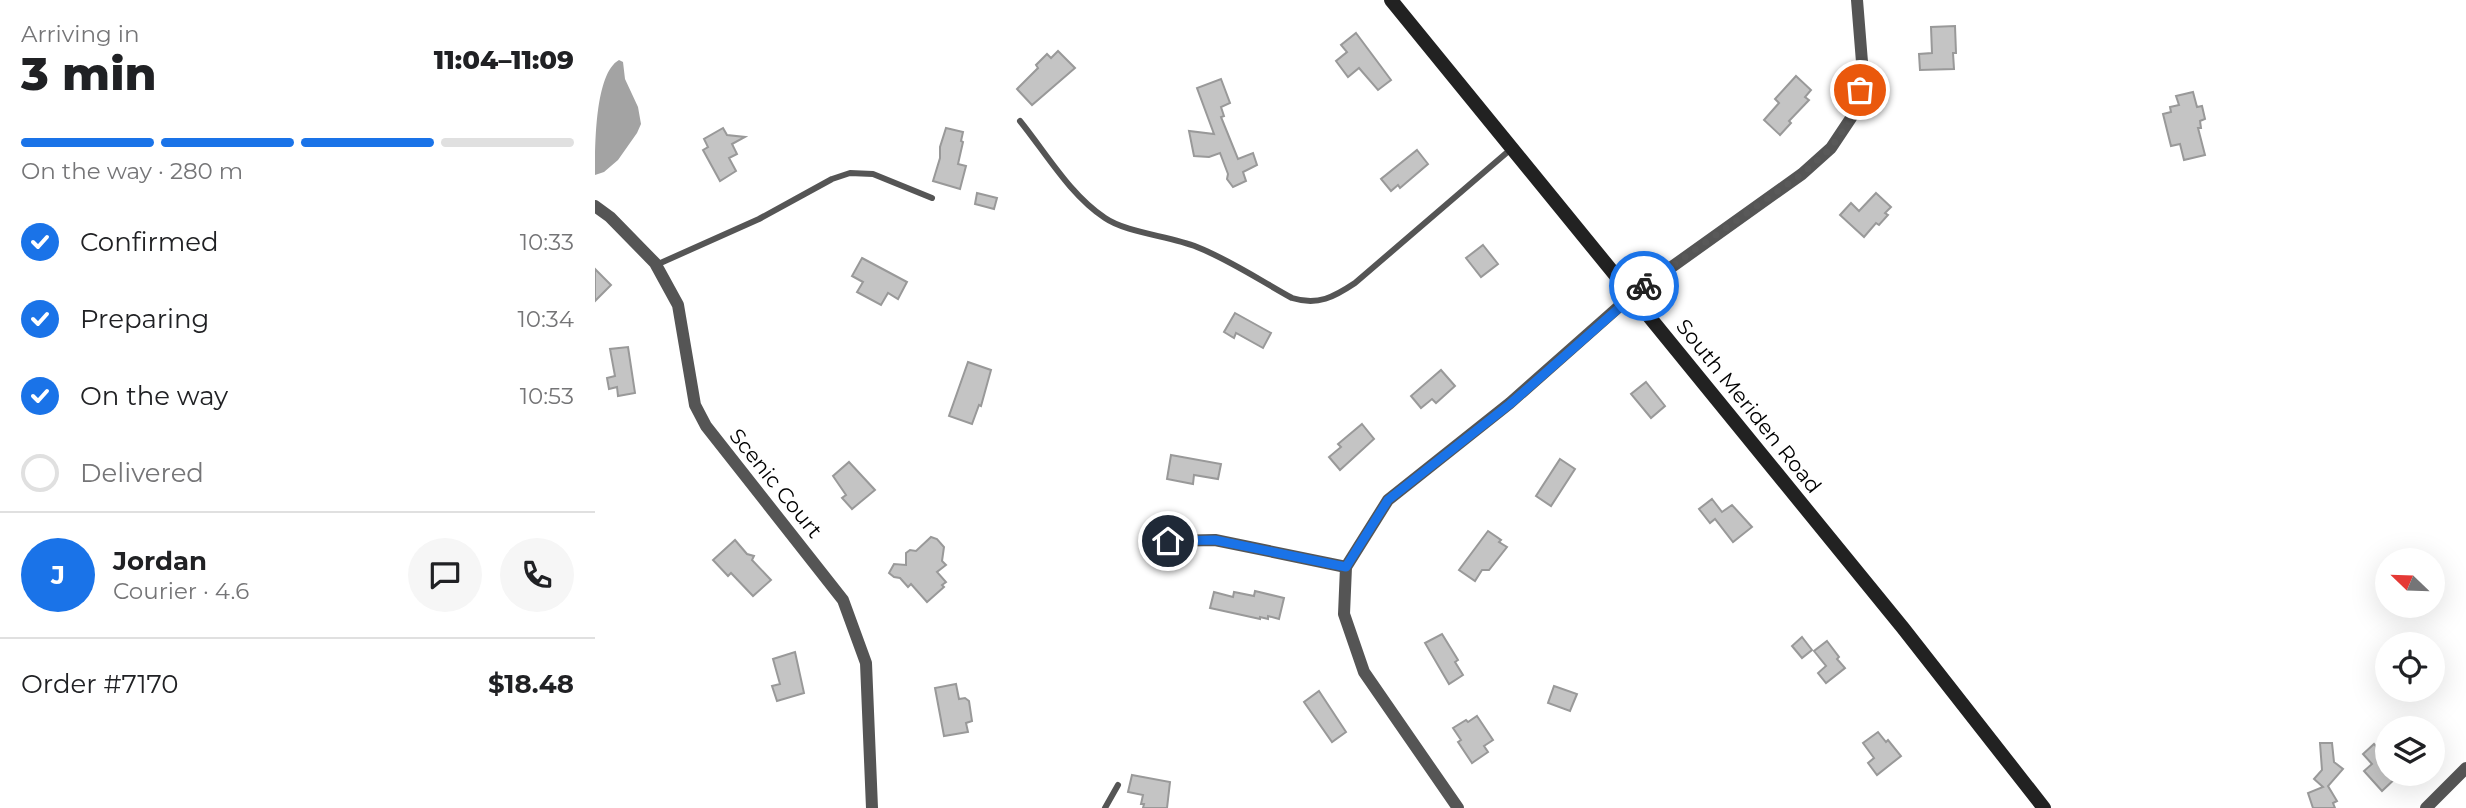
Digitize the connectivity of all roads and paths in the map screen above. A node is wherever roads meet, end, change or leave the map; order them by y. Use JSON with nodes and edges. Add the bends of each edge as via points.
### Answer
{"nodes":[{"id":1,"x":1391,"y":0,"type":"edge"},
{"id":2,"x":1857,"y":0,"type":"edge"},
{"id":3,"x":1020,"y":121,"type":"dead end"},
{"id":4,"x":1511,"y":149,"type":"junction"},
{"id":5,"x":932,"y":198,"type":"dead end"},
{"id":6,"x":595,"y":206,"type":"edge"},
{"id":7,"x":656,"y":265,"type":"junction"},
{"id":8,"x":1631,"y":296,"type":"junction"},
{"id":9,"x":1168,"y":541,"type":"dead end"},
{"id":10,"x":1346,"y":567,"type":"junction"},
{"id":11,"x":2466,"y":768,"type":"edge"},
{"id":12,"x":1118,"y":785,"type":"dead end"},
{"id":13,"x":872,"y":808,"type":"edge"},
{"id":14,"x":1105,"y":808,"type":"edge"},
{"id":15,"x":1458,"y":808,"type":"edge"},
{"id":16,"x":2044,"y":808,"type":"edge"},
{"id":17,"x":2426,"y":808,"type":"edge"}],
"edges":[{"from":1,"to":4,"type":"main road","name":"South Meriden Road"},
{"from":2,"to":8,"type":"street","via":[[1860,90],[1851,118],[1831,148],[1802,174]]},
{"from":3,"to":4,"type":"lane","via":[[1072,186],[1106,219],[1199,247],[1307,303],[1330,298],[1355,283]]},
{"from":4,"to":8,"type":"main road","name":"South Meriden Road"},
{"from":5,"to":7,"type":"lane","via":[[873,174],[850,173]]},
{"from":6,"to":7,"type":"street","name":"Scenic Court"},
{"from":7,"to":13,"type":"street","name":"Scenic Court","via":[[678,305],[695,405],[706,426],[843,600],[866,663]]},
{"from":8,"to":10,"type":"street","via":[[1510,404],[1388,500]]},
{"from":8,"to":16,"type":"main road","name":"South Meriden Road"},
{"from":9,"to":10,"type":"street","via":[[1215,540]]},
{"from":10,"to":15,"type":"street","via":[[1345,614],[1364,672]]},
{"from":11,"to":17,"type":"street"},
{"from":12,"to":14,"type":"lane"}]}
